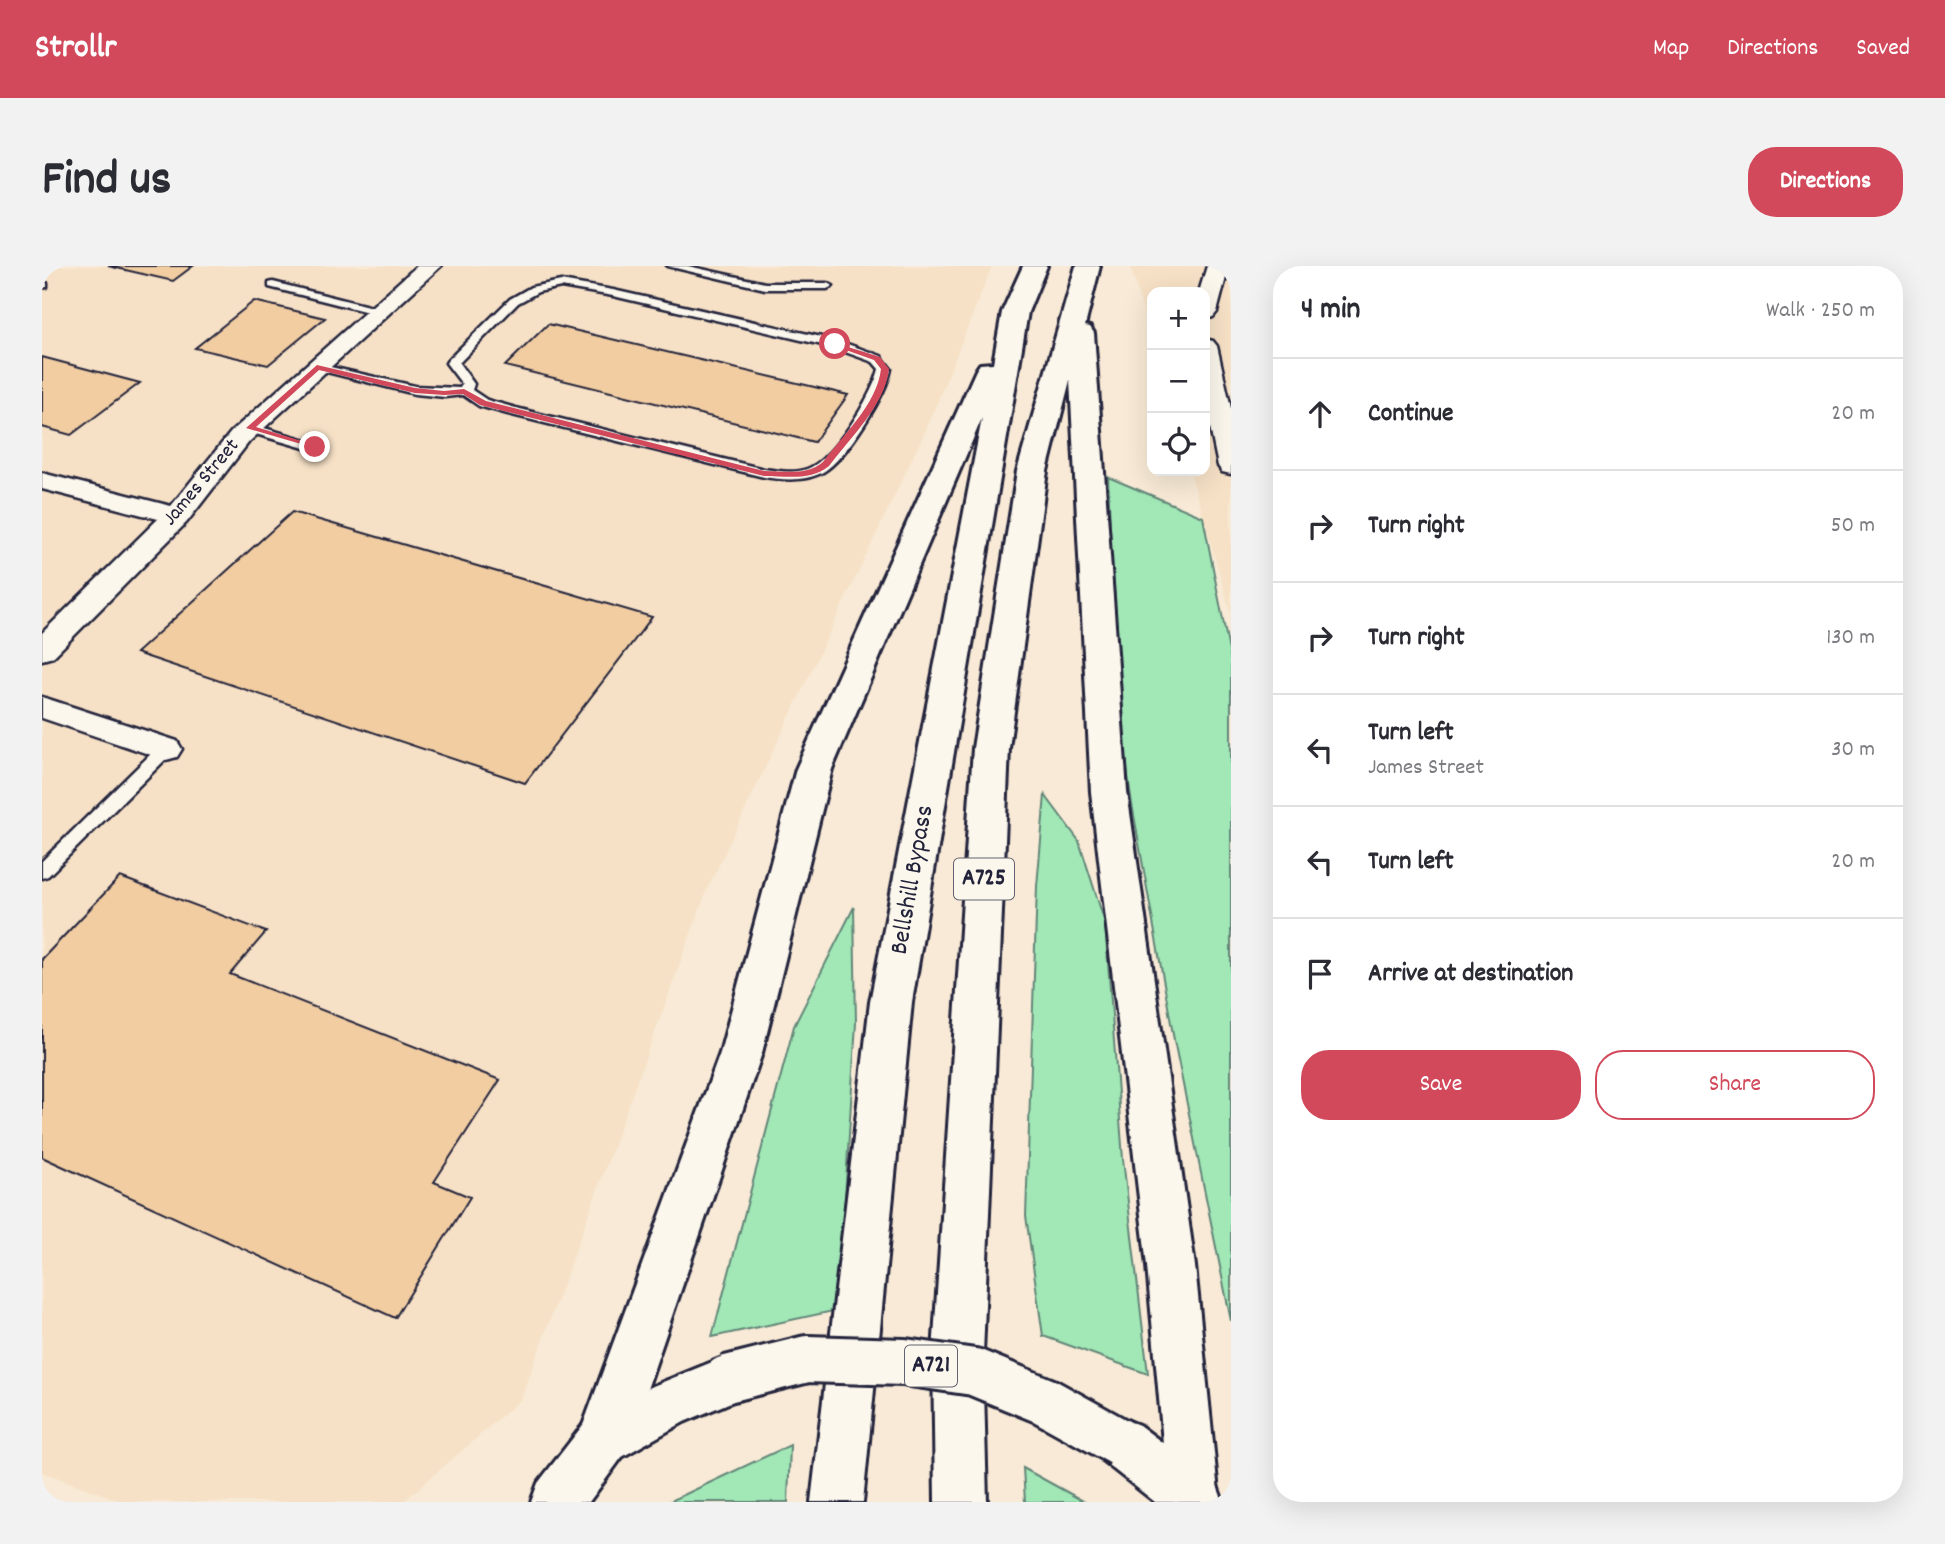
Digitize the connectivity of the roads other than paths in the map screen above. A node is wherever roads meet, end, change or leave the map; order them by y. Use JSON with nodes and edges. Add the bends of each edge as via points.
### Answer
{"nodes":[{"id":1,"x":430,"y":266,"type":"edge"},
{"id":2,"x":673,"y":266,"type":"edge"},
{"id":3,"x":1035,"y":266,"type":"edge"},
{"id":4,"x":1217,"y":266,"type":"edge"},
{"id":5,"x":1083,"y":283,"type":"edge"},
{"id":6,"x":274,"y":285,"type":"dead end"},
{"id":7,"x":827,"y":286,"type":"dead end"},
{"id":8,"x":1210,"y":293,"type":"edge"},
{"id":9,"x":380,"y":312,"type":"junction"},
{"id":10,"x":1015,"y":312,"type":"junction"},
{"id":11,"x":1206,"y":350,"type":"edge"},
{"id":12,"x":317,"y":368,"type":"junction"},
{"id":13,"x":464,"y":391,"type":"junction"},
{"id":14,"x":1226,"y":423,"type":"edge"},
{"id":15,"x":250,"y":428,"type":"junction"},
{"id":16,"x":315,"y":447,"type":"dead end"},
{"id":17,"x":1231,"y":466,"type":"edge"},
{"id":18,"x":42,"y":481,"type":"edge"},
{"id":19,"x":177,"y":516,"type":"junction"},
{"id":20,"x":42,"y":650,"type":"edge"},
{"id":21,"x":42,"y":707,"type":"edge"},
{"id":22,"x":166,"y":749,"type":"joint"},
{"id":23,"x":42,"y":872,"type":"edge"},
{"id":24,"x":604,"y":1439,"type":"junction"},
{"id":25,"x":1196,"y":1500,"type":"edge"},
{"id":26,"x":557,"y":1502,"type":"edge"},
{"id":27,"x":837,"y":1502,"type":"edge"},
{"id":28,"x":961,"y":1502,"type":"edge"}],
"edges":[{"from":1,"to":9,"type":"street","name":"James Street"},
{"from":2,"to":7,"type":"lane","via":[[765,286]]},
{"from":3,"to":10,"type":"main road","name":"Bellshill Bypass","number":"A725"},
{"from":4,"to":8,"type":"street"},
{"from":5,"to":25,"type":"main road","via":[[1109,792],[1171,1266]]},
{"from":5,"to":28,"type":"main road","number":"A725","via":[[1032,471],[991,748],[958,1353]]},
{"from":6,"to":9,"type":"lane"},
{"from":9,"to":12,"type":"street","name":"James Street"},
{"from":10,"to":24,"type":"main road","number":"A725","via":[[814,769],[741,1053]]},
{"from":10,"to":27,"type":"main road","name":"Bellshill Bypass","number":"A725","via":[[891,1002]]},
{"from":11,"to":14,"type":"street"},
{"from":12,"to":13,"type":"lane","via":[[415,390]]},
{"from":12,"to":15,"type":"street","name":"James Street"},
{"from":13,"to":13,"type":"lane","via":[[468,383],[452,363],[523,294],[561,284],[835,344],[877,359],[885,369],[873,402],[826,464],[818,471],[788,476],[523,414],[483,403]]},
{"from":14,"to":17,"type":"street"},
{"from":15,"to":16,"type":"lane"},
{"from":15,"to":19,"type":"street","name":"James Street"},
{"from":18,"to":19,"type":"street"},
{"from":19,"to":20,"type":"street","name":"James Street"},
{"from":21,"to":22,"type":"street"},
{"from":22,"to":23,"type":"lane"},
{"from":24,"to":25,"type":"main road","number":"A721","bridge":true,"via":[[727,1379],[807,1359],[904,1362],[974,1372],[1045,1401],[1121,1443]]},
{"from":24,"to":26,"type":"main road","number":"A721"}]}
